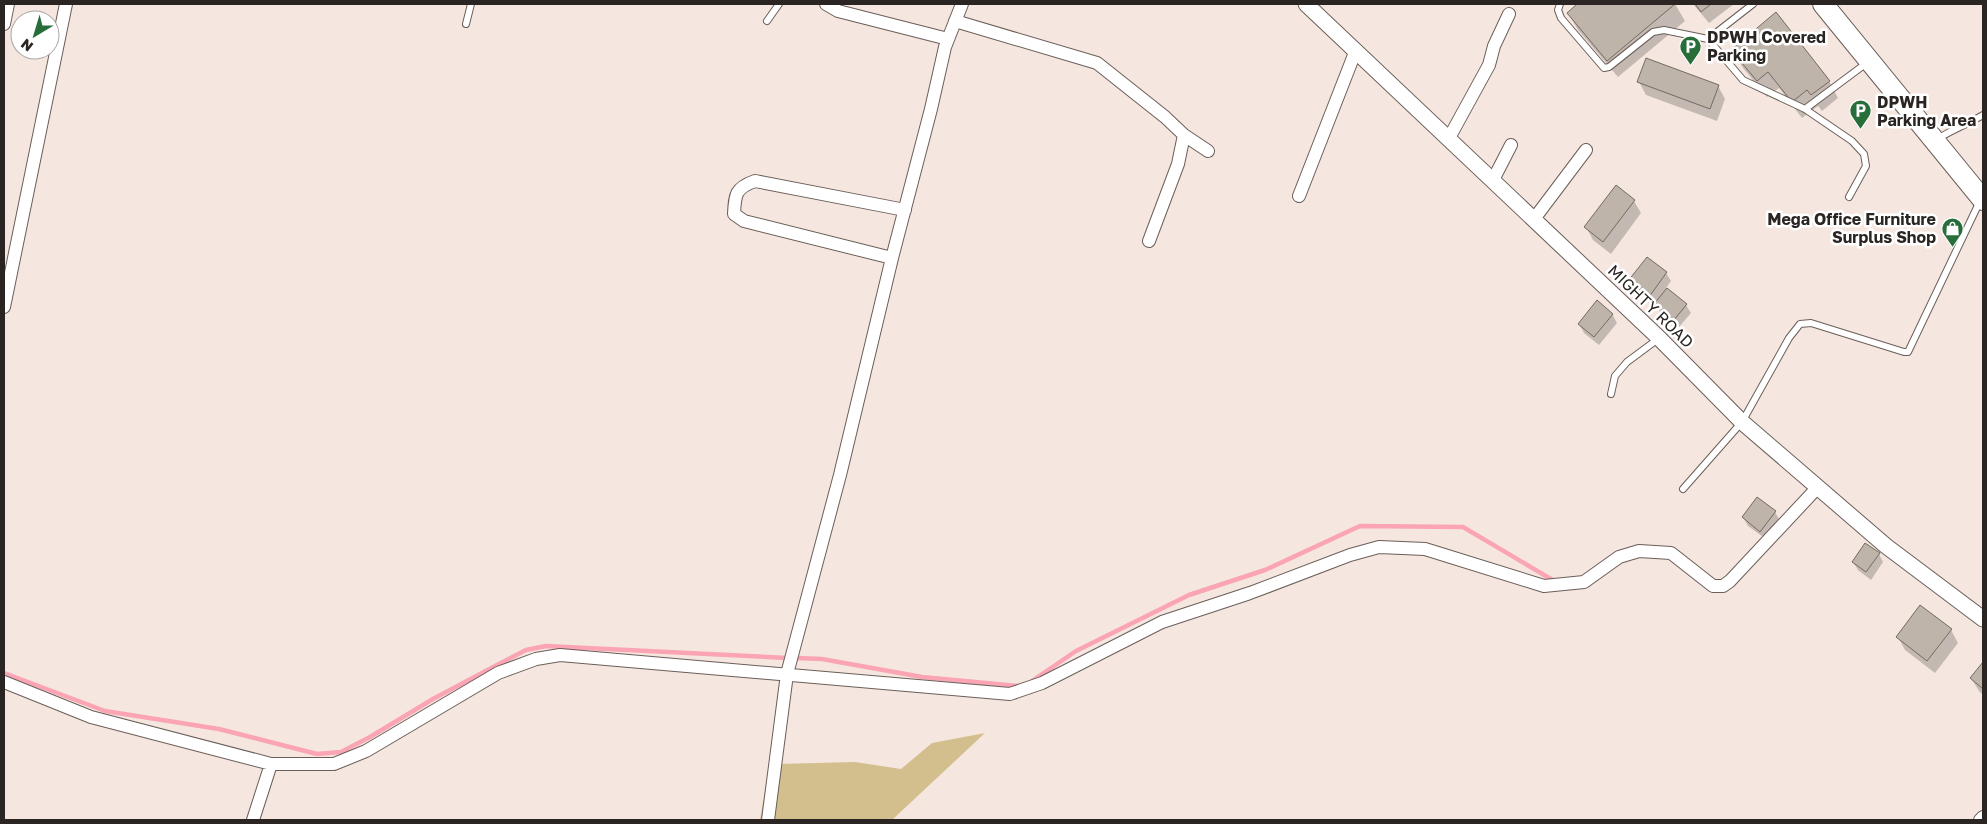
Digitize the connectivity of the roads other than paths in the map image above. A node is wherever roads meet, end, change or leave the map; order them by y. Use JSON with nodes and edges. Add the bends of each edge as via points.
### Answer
{"nodes":[{"id":1,"x":8,"y":4,"type":"edge"},
{"id":2,"x":66,"y":4,"type":"edge"},
{"id":3,"x":471,"y":4,"type":"edge"},
{"id":4,"x":779,"y":4,"type":"edge"},
{"id":5,"x":826,"y":4,"type":"edge"},
{"id":6,"x":962,"y":4,"type":"edge"},
{"id":7,"x":1306,"y":4,"type":"edge"},
{"id":8,"x":1560,"y":4,"type":"edge"},
{"id":9,"x":1752,"y":4,"type":"edge"},
{"id":10,"x":1823,"y":4,"type":"edge"},
{"id":11,"x":1508,"y":14,"type":"dead end"},
{"id":12,"x":767,"y":20,"type":"dead end"},
{"id":13,"x":955,"y":21,"type":"junction"},
{"id":14,"x":4,"y":24,"type":"edge"},
{"id":15,"x":466,"y":24,"type":"dead end"},
{"id":16,"x":948,"y":39,"type":"junction"},
{"id":17,"x":1708,"y":39,"type":"junction"},
{"id":18,"x":1356,"y":50,"type":"junction"},
{"id":19,"x":1870,"y":60,"type":"junction"},
{"id":20,"x":1805,"y":109,"type":"junction"},
{"id":21,"x":1983,"y":115,"type":"edge"},
{"id":22,"x":1184,"y":135,"type":"junction"},
{"id":23,"x":1449,"y":138,"type":"junction"},
{"id":24,"x":1935,"y":140,"type":"junction"},
{"id":25,"x":1511,"y":145,"type":"dead end"},
{"id":26,"x":1586,"y":150,"type":"dead end"},
{"id":27,"x":1208,"y":151,"type":"dead end"},
{"id":28,"x":1493,"y":180,"type":"junction"},
{"id":29,"x":1982,"y":195,"type":"edge"},
{"id":30,"x":1300,"y":196,"type":"dead end"},
{"id":31,"x":1848,"y":197,"type":"dead end"},
{"id":32,"x":904,"y":210,"type":"junction"},
{"id":33,"x":1534,"y":219,"type":"junction"},
{"id":34,"x":1149,"y":241,"type":"dead end"},
{"id":35,"x":892,"y":258,"type":"junction"},
{"id":36,"x":8,"y":264,"type":"edge"},
{"id":37,"x":4,"y":307,"type":"edge"},
{"id":38,"x":1660,"y":338,"type":"junction"},
{"id":39,"x":1612,"y":394,"type":"dead end"},
{"id":40,"x":1742,"y":422,"type":"junction"},
{"id":41,"x":1818,"y":487,"type":"junction"},
{"id":42,"x":1683,"y":489,"type":"dead end"},
{"id":43,"x":1983,"y":619,"type":"edge"},
{"id":44,"x":787,"y":674,"type":"junction"},
{"id":45,"x":4,"y":682,"type":"edge"},
{"id":46,"x":271,"y":764,"type":"junction"},
{"id":47,"x":1983,"y":817,"type":"edge"},
{"id":48,"x":253,"y":820,"type":"edge"},
{"id":49,"x":768,"y":820,"type":"edge"},
{"id":50,"x":1980,"y":820,"type":"edge"}],
"edges":[{"from":1,"to":14,"type":"street"},
{"from":2,"to":36,"type":"street"},
{"from":3,"to":15,"type":"lane"},
{"from":4,"to":12,"type":"lane"},
{"from":5,"to":16,"type":"street","via":[[838,11]]},
{"from":6,"to":13,"type":"street"},
{"from":7,"to":18,"type":"street","name":"MIGHTY ROAD"},
{"from":8,"to":17,"type":"lane","via":[[1561,18],[1604,68],[1653,32],[1664,30]]},
{"from":9,"to":17,"type":"lane"},
{"from":10,"to":19,"type":"highway"},
{"from":11,"to":23,"type":"street","via":[[1489,65]]},
{"from":13,"to":16,"type":"street"},
{"from":13,"to":22,"type":"street","via":[[1097,63]]},
{"from":16,"to":32,"type":"street"},
{"from":17,"to":20,"type":"lane","via":[[1743,80]]},
{"from":18,"to":23,"type":"street","name":"MIGHTY ROAD"},
{"from":18,"to":30,"type":"street"},
{"from":19,"to":20,"type":"lane"},
{"from":19,"to":24,"type":"highway"},
{"from":20,"to":31,"type":"lane","via":[[1852,140],[1864,154],[1866,166]]},
{"from":21,"to":24,"type":"lane"},
{"from":22,"to":27,"type":"street"},
{"from":22,"to":34,"type":"street","via":[[1178,164]]},
{"from":23,"to":28,"type":"street","name":"MIGHTY ROAD"},
{"from":24,"to":29,"type":"highway"},
{"from":25,"to":28,"type":"street"},
{"from":26,"to":33,"type":"street"},
{"from":28,"to":33,"type":"street","name":"MIGHTY ROAD"},
{"from":29,"to":40,"type":"lane","via":[[1908,352],[1811,323],[1800,324]]},
{"from":32,"to":35,"type":"street"},
{"from":32,"to":35,"type":"street","via":[[755,181],[743,185],[735,196],[734,214],[744,221]]},
{"from":33,"to":38,"type":"street","name":"MIGHTY ROAD"},
{"from":35,"to":44,"type":"street"},
{"from":36,"to":37,"type":"street"},
{"from":38,"to":39,"type":"lane","via":[[1627,362],[1615,376]]},
{"from":38,"to":40,"type":"street","name":"MIGHTY ROAD"},
{"from":40,"to":41,"type":"street","name":"MIGHTY ROAD"},
{"from":40,"to":42,"type":"lane"},
{"from":41,"to":43,"type":"street","name":"MIGHTY ROAD","via":[[1886,546]]},
{"from":41,"to":44,"type":"street","via":[[1723,586],[1713,586],[1671,553],[1663,552],[1639,551],[1619,557],[1584,582],[1544,586],[1425,549],[1379,547],[1162,622],[1042,683],[1010,694]]},
{"from":44,"to":46,"type":"street","via":[[560,655],[536,659],[498,673],[366,751],[334,764]]},
{"from":44,"to":49,"type":"street"},
{"from":45,"to":46,"type":"street","via":[[91,716]]},
{"from":46,"to":48,"type":"street"},
{"from":47,"to":50,"type":"street"}]}
